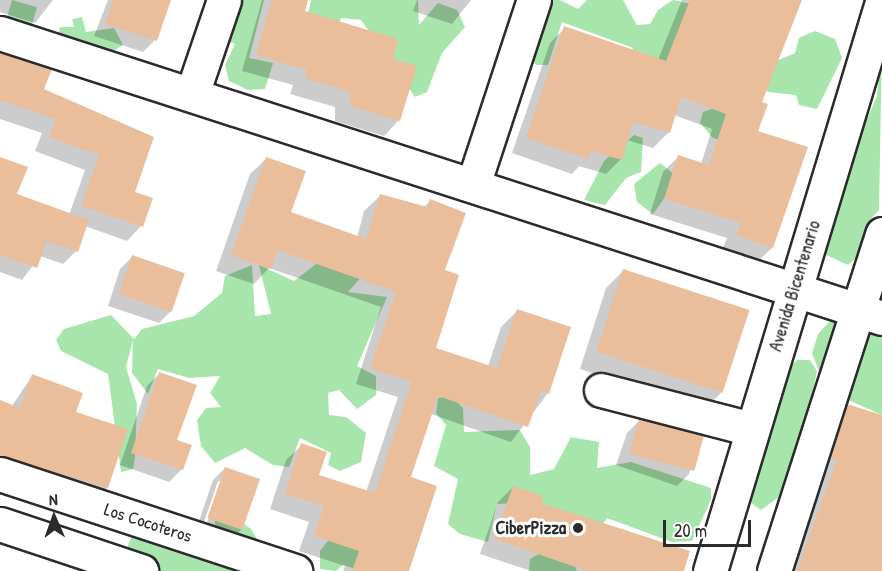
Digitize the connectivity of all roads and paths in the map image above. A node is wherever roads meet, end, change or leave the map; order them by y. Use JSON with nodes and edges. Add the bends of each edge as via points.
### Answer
{"nodes":[{"id":1,"x":224,"y":0,"type":"edge"},
{"id":2,"x":534,"y":0,"type":"edge"},
{"id":3,"x":882,"y":2,"type":"edge"},
{"id":4,"x":0,"y":33,"type":"edge"},
{"id":5,"x":192,"y":94,"type":"junction"},
{"id":6,"x":473,"y":185,"type":"junction"},
{"id":7,"x":882,"y":234,"type":"edge"},
{"id":8,"x":794,"y":288,"type":"junction"},
{"id":9,"x":870,"y":314,"type":"edge"},
{"id":10,"x":601,"y":390,"type":"dead end"},
{"id":11,"x":752,"y":429,"type":"junction"},
{"id":12,"x":0,"y":474,"type":"edge"},
{"id":13,"x":0,"y":524,"type":"edge"},
{"id":14,"x":141,"y":571,"type":"edge"},
{"id":15,"x":295,"y":571,"type":"edge"},
{"id":16,"x":710,"y":571,"type":"edge"},
{"id":17,"x":774,"y":571,"type":"edge"}],
"edges":[{"from":1,"to":5,"type":"street"},
{"from":2,"to":6,"type":"street"},
{"from":3,"to":8,"type":"street","name":"Avenida Bicentenario"},
{"from":4,"to":5,"type":"street"},
{"from":5,"to":6,"type":"street"},
{"from":6,"to":8,"type":"street"},
{"from":7,"to":9,"type":"street"},
{"from":8,"to":9,"type":"street"},
{"from":8,"to":11,"type":"street","name":"Avenida Bicentenario"},
{"from":9,"to":17,"type":"street"},
{"from":10,"to":11,"type":"street"},
{"from":11,"to":16,"type":"street","name":"Avenida Bicentenario"},
{"from":12,"to":15,"type":"street","name":"Los Cocoteros"},
{"from":13,"to":14,"type":"street"}]}
